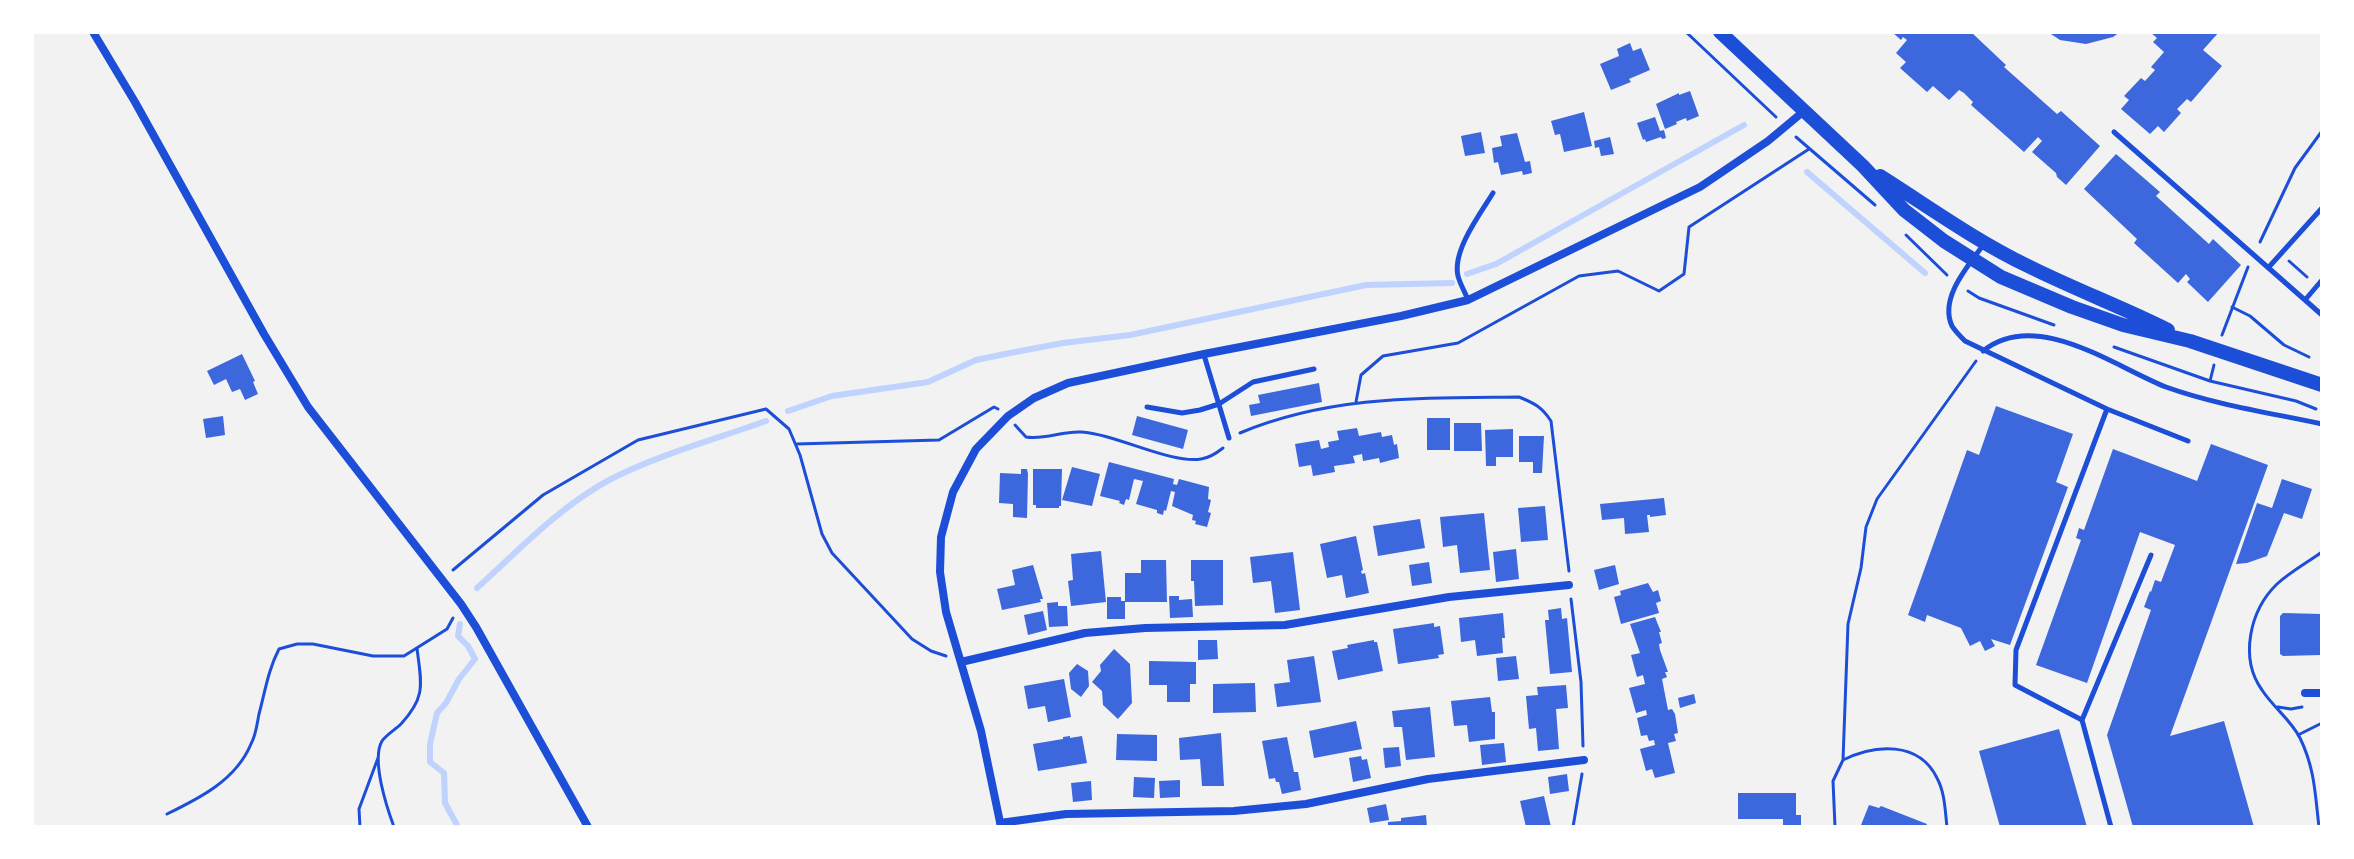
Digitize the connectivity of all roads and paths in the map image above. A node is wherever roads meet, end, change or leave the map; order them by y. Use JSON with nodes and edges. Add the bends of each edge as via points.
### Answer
{"nodes":[{"id":1,"x":93,"y":32,"type":"edge"},
{"id":2,"x":1720,"y":32,"type":"edge"},
{"id":3,"x":1804,"y":111,"type":"junction"},
{"id":4,"x":2114,"y":132,"type":"dead end"},
{"id":5,"x":1809,"y":149,"type":"dead end"},
{"id":6,"x":1863,"y":166,"type":"junction"},
{"id":7,"x":1493,"y":193,"type":"dead end"},
{"id":8,"x":2322,"y":208,"type":"edge"},
{"id":9,"x":2262,"y":237,"type":"dead end"},
{"id":10,"x":1984,"y":243,"type":"junction"},
{"id":11,"x":2281,"y":254,"type":"junction"},
{"id":12,"x":1972,"y":260,"type":"junction"},
{"id":13,"x":2268,"y":268,"type":"junction"},
{"id":14,"x":2320,"y":283,"type":"edge"},
{"id":15,"x":1468,"y":300,"type":"junction"},
{"id":16,"x":2305,"y":300,"type":"junction"},
{"id":17,"x":2232,"y":307,"type":"dead end"},
{"id":18,"x":2322,"y":315,"type":"edge"},
{"id":19,"x":2190,"y":341,"type":"junction"},
{"id":20,"x":2112,"y":346,"type":"dead end"},
{"id":21,"x":1983,"y":351,"type":"junction"},
{"id":22,"x":1204,"y":354,"type":"junction"},
{"id":23,"x":2309,"y":357,"type":"dead end"},
{"id":24,"x":1314,"y":369,"type":"dead end"},
{"id":25,"x":2322,"y":385,"type":"edge"},
{"id":26,"x":1356,"y":402,"type":"junction"},
{"id":27,"x":1219,"y":404,"type":"junction"},
{"id":28,"x":1147,"y":407,"type":"dead end"},
{"id":29,"x":2107,"y":409,"type":"junction"},
{"id":30,"x":2322,"y":412,"type":"edge"},
{"id":31,"x":1008,"y":416,"type":"junction"},
{"id":32,"x":2322,"y":424,"type":"edge"},
{"id":33,"x":1229,"y":438,"type":"junction"},
{"id":34,"x":2188,"y":441,"type":"dead end"},
{"id":35,"x":796,"y":444,"type":"junction"},
{"id":36,"x":2322,"y":552,"type":"edge"},
{"id":37,"x":2151,"y":555,"type":"dead end"},
{"id":38,"x":442,"y":579,"type":"junction"},
{"id":39,"x":1569,"y":585,"type":"junction"},
{"id":40,"x":461,"y":604,"type":"junction"},
{"id":41,"x":417,"y":648,"type":"junction"},
{"id":42,"x":961,"y":662,"type":"junction"},
{"id":43,"x":2305,"y":693,"type":"dead end"},
{"id":44,"x":2322,"y":693,"type":"edge"},
{"id":45,"x":2082,"y":720,"type":"junction"},
{"id":46,"x":2322,"y":723,"type":"edge"},
{"id":47,"x":2298,"y":735,"type":"junction"},
{"id":48,"x":380,"y":751,"type":"junction"},
{"id":49,"x":1584,"y":760,"type":"junction"},
{"id":50,"x":1843,"y":760,"type":"junction"},
{"id":51,"x":167,"y":814,"type":"dead end"},
{"id":52,"x":1001,"y":825,"type":"edge"},
{"id":53,"x":360,"y":827,"type":"edge"},
{"id":54,"x":394,"y":827,"type":"edge"},
{"id":55,"x":588,"y":827,"type":"edge"},
{"id":56,"x":1573,"y":827,"type":"edge"},
{"id":57,"x":1835,"y":827,"type":"edge"},
{"id":58,"x":1947,"y":827,"type":"edge"},
{"id":59,"x":2111,"y":827,"type":"edge"},
{"id":60,"x":2319,"y":827,"type":"edge"}],
"edges":[{"from":1,"to":38,"type":"street","via":[[308,407]]},
{"from":2,"to":3,"type":"main road"},
{"from":3,"to":6,"type":"main road"},
{"from":3,"to":15,"type":"street","via":[[1700,187]]},
{"from":4,"to":13,"type":"lane"},
{"from":5,"to":26,"type":"path","via":[[1689,227],[1684,274],[1659,291],[1618,271],[1579,276],[1458,343],[1383,356],[1361,375]]},
{"from":6,"to":10,"type":"main road"},
{"from":6,"to":12,"type":"main road","via":[[1904,210]]},
{"from":7,"to":15,"type":"lane","via":[[1457,264]]},
{"from":8,"to":11,"type":"lane"},
{"from":9,"to":11,"type":"path"},
{"from":10,"to":12,"type":"lane"},
{"from":10,"to":19,"type":"main road"},
{"from":11,"to":13,"type":"lane"},
{"from":11,"to":14,"type":"path"},
{"from":12,"to":19,"type":"main road","via":[[2072,307]]},
{"from":12,"to":21,"type":"lane","via":[[1956,284],[1949,310],[1952,327]]},
{"from":13,"to":16,"type":"lane"},
{"from":14,"to":16,"type":"lane"},
{"from":15,"to":22,"type":"street"},
{"from":16,"to":18,"type":"lane"},
{"from":17,"to":23,"type":"path"},
{"from":19,"to":25,"type":"main road"},
{"from":20,"to":30,"type":"path","via":[[2210,381]]},
{"from":21,"to":29,"type":"lane"},
{"from":21,"to":32,"type":"lane","via":[[2013,337],[2064,340],[2167,387]]},
{"from":21,"to":50,"type":"path","via":[[1877,499],[1866,527],[1848,624]]},
{"from":22,"to":27,"type":"lane"},
{"from":22,"to":31,"type":"street","via":[[1068,383]]},
{"from":24,"to":27,"type":"lane","via":[[1253,382]]},
{"from":26,"to":33,"type":"path","via":[[1285,417]]},
{"from":26,"to":39,"type":"path","via":[[1519,397],[1542,407],[1554,437]]},
{"from":27,"to":28,"type":"lane","via":[[1182,413]]},
{"from":27,"to":33,"type":"lane"},
{"from":29,"to":34,"type":"lane"},
{"from":29,"to":45,"type":"lane","via":[[2016,650],[2015,685]]},
{"from":31,"to":33,"type":"path","via":[[1026,437],[1080,432],[1179,457],[1202,459],[1221,450]]},
{"from":31,"to":35,"type":"path","via":[[994,407],[939,440]]},
{"from":31,"to":42,"type":"street","via":[[976,449],[953,492],[941,537],[946,612]]},
{"from":35,"to":38,"type":"path","via":[[789,429],[766,409],[638,440],[543,495]]},
{"from":35,"to":42,"type":"path","via":[[832,553],[912,639]]},
{"from":36,"to":47,"type":"path","via":[[2277,585],[2258,610],[2249,639],[2260,688]]},
{"from":37,"to":45,"type":"lane"},
{"from":38,"to":40,"type":"street"},
{"from":39,"to":42,"type":"street","via":[[1449,597],[1285,625],[1085,633]]},
{"from":39,"to":49,"type":"path"},
{"from":40,"to":41,"type":"path","via":[[447,629]]},
{"from":40,"to":55,"type":"street"},
{"from":41,"to":48,"type":"path","via":[[420,696],[382,741]]},
{"from":41,"to":51,"type":"path","via":[[404,656],[373,656],[313,644],[279,649],[246,754],[223,782]]},
{"from":42,"to":52,"type":"street"},
{"from":43,"to":44,"type":"street"},
{"from":45,"to":59,"type":"lane"},
{"from":46,"to":47,"type":"path"},
{"from":47,"to":60,"type":"path","via":[[2313,770]]},
{"from":48,"to":53,"type":"path","via":[[359,809]]},
{"from":48,"to":54,"type":"path","via":[[379,779]]},
{"from":49,"to":52,"type":"street","via":[[1428,779],[1292,805],[1066,814]]},
{"from":49,"to":56,"type":"path"},
{"from":50,"to":57,"type":"path","via":[[1833,781]]},
{"from":50,"to":58,"type":"path","via":[[1859,752],[1898,748],[1922,759],[1937,776]]}]}
